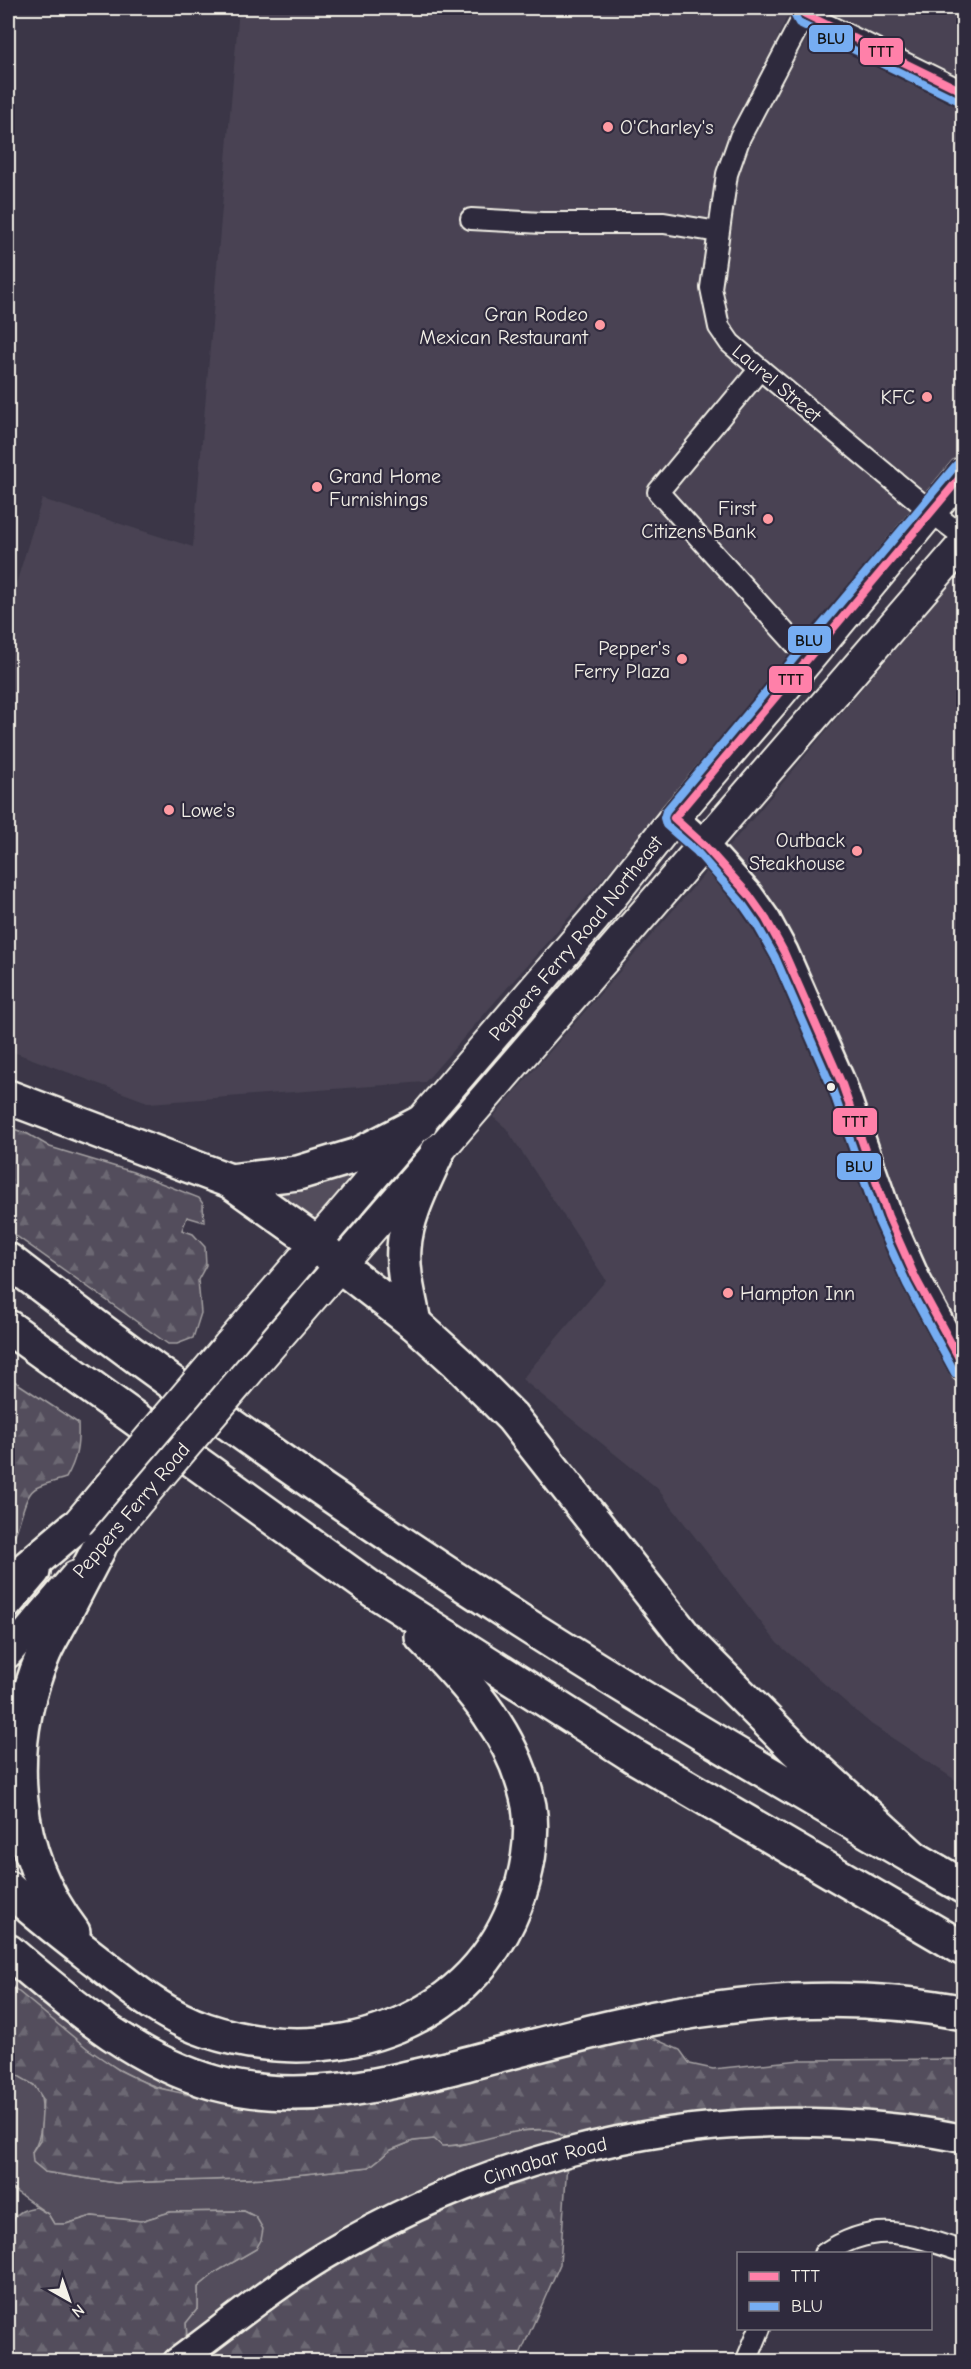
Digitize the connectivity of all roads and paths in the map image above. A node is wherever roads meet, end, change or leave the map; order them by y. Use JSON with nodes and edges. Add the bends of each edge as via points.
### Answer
{"nodes":[{"id":1,"x":806,"y":11,"type":"edge"},
{"id":2,"x":963,"y":92,"type":"edge"},
{"id":3,"x":471,"y":219,"type":"dead end"},
{"id":4,"x":718,"y":232,"type":"junction"},
{"id":5,"x":760,"y":369,"type":"junction"},
{"id":6,"x":963,"y":472,"type":"edge"},
{"id":7,"x":930,"y":512,"type":"junction"},
{"id":8,"x":963,"y":537,"type":"edge"},
{"id":9,"x":963,"y":543,"type":"edge"},
{"id":10,"x":808,"y":658,"type":"junction"},
{"id":11,"x":674,"y":818,"type":"junction"},
{"id":12,"x":704,"y":845,"type":"junction"},
{"id":13,"x":8,"y":1096,"type":"edge"},
{"id":14,"x":420,"y":1123,"type":"junction"},
{"id":15,"x":438,"y":1151,"type":"junction"},
{"id":16,"x":230,"y":1180,"type":"junction"},
{"id":17,"x":328,"y":1254,"type":"junction"},
{"id":18,"x":8,"y":1260,"type":"edge"},
{"id":19,"x":414,"y":1323,"type":"junction"},
{"id":20,"x":8,"y":1327,"type":"edge"},
{"id":21,"x":8,"y":1334,"type":"edge"},
{"id":22,"x":228,"y":1346,"type":"joint"},
{"id":23,"x":41,"y":1353,"type":"junction"},
{"id":24,"x":254,"y":1365,"type":"joint"},
{"id":25,"x":963,"y":1368,"type":"edge"},
{"id":26,"x":74,"y":1528,"type":"junction"},
{"id":27,"x":99,"y":1548,"type":"junction"},
{"id":28,"x":8,"y":1584,"type":"edge"},
{"id":29,"x":376,"y":1592,"type":"junction"},
{"id":30,"x":8,"y":1605,"type":"edge"},
{"id":31,"x":8,"y":1654,"type":"edge"},
{"id":32,"x":914,"y":1858,"type":"junction"},
{"id":33,"x":963,"y":1887,"type":"edge"},
{"id":34,"x":8,"y":1888,"type":"edge"},
{"id":35,"x":963,"y":1949,"type":"edge"},
{"id":36,"x":8,"y":1951,"type":"edge"},
{"id":37,"x":116,"y":1976,"type":"junction"},
{"id":38,"x":963,"y":2013,"type":"edge"},
{"id":39,"x":963,"y":2139,"type":"edge"},
{"id":40,"x":825,"y":2252,"type":"edge"},
{"id":41,"x":963,"y":2252,"type":"edge"},
{"id":42,"x":759,"y":2330,"type":"edge"},
{"id":43,"x":177,"y":2361,"type":"edge"},
{"id":44,"x":747,"y":2361,"type":"edge"}],
"edges":[{"from":1,"to":2,"type":"street"},
{"from":1,"to":4,"type":"street","name":"Laurel Street","via":[[740,137],[727,174]]},
{"from":3,"to":4,"type":"street","via":[[664,223]]},
{"from":4,"to":5,"type":"street","name":"Laurel Street","via":[[711,288],[719,327],[730,343]]},
{"from":5,"to":7,"type":"street","name":"Laurel Street"},
{"from":5,"to":10,"type":"street","via":[[658,492]]},
{"from":6,"to":7,"type":"main road","name":"Peppers Ferry Road Northeast"},
{"from":7,"to":8,"type":"street","name":"Laurel Street"},
{"from":7,"to":10,"type":"main road","name":"Peppers Ferry Road Northeast"},
{"from":9,"to":12,"type":"main road","name":"Peppers Ferry Road Northeast"},
{"from":10,"to":11,"type":"main road","name":"Peppers Ferry Road Northeast"},
{"from":11,"to":12,"type":"street"},
{"from":11,"to":14,"type":"main road","name":"Peppers Ferry Road Northeast","via":[[595,918]]},
{"from":12,"to":15,"type":"main road","name":"Peppers Ferry Road Northeast"},
{"from":12,"to":25,"type":"street","via":[[749,895],[784,952],[842,1084],[888,1216]]},
{"from":13,"to":16,"type":"highway"},
{"from":14,"to":16,"type":"highway","via":[[358,1155],[298,1173]]},
{"from":14,"to":17,"type":"main road","name":"Peppers Ferry Road Northeast"},
{"from":15,"to":17,"type":"main road","name":"Peppers Ferry Road Northeast"},
{"from":15,"to":19,"type":"highway","via":[[409,1221],[404,1249]]},
{"from":16,"to":17,"type":"highway"},
{"from":17,"to":19,"type":"highway"},
{"from":17,"to":22,"type":"main road","name":"Peppers Ferry Road Northeast"},
{"from":17,"to":24,"type":"main road","name":"Peppers Ferry Road Northeast"},
{"from":18,"to":32,"type":"highway","via":[[249,1438],[410,1549],[666,1713]]},
{"from":19,"to":32,"type":"highway","via":[[512,1418],[693,1647],[795,1750]]},
{"from":20,"to":23,"type":"highway"},
{"from":21,"to":23,"type":"highway"},
{"from":22,"to":26,"type":"main road","name":"Peppers Ferry Road","bridge":true},
{"from":23,"to":29,"type":"highway"},
{"from":24,"to":27,"type":"main road","name":"Peppers Ferry Road","bridge":true},
{"from":26,"to":28,"type":"highway"},
{"from":26,"to":30,"type":"street","name":"Peppers Ferry Road"},
{"from":27,"to":31,"type":"street","name":"Peppers Ferry Road"},
{"from":27,"to":37,"type":"highway","via":[[42,1657],[29,1696],[22,1732],[19,1797],[24,1830],[49,1893],[88,1951]]},
{"from":29,"to":35,"type":"highway","via":[[637,1758]]},
{"from":29,"to":37,"type":"highway","via":[[442,1657],[483,1705],[508,1742],[521,1778],[529,1808],[530,1846],[523,1887],[497,1945],[446,1998],[417,2016],[348,2042],[313,2046],[273,2045],[204,2029],[143,1998]]},
{"from":32,"to":33,"type":"highway"},
{"from":34,"to":37,"type":"highway"},
{"from":36,"to":38,"type":"highway","via":[[111,2035],[176,2069],[251,2091],[321,2092],[377,2086],[611,2027],[724,2006],[838,2001]]},
{"from":39,"to":43,"type":"street","name":"Cinnabar Road","via":[[870,2125],[748,2122],[626,2137],[541,2158],[426,2201],[353,2239],[287,2280]]},
{"from":40,"to":41,"type":"street","via":[[840,2242],[878,2231],[913,2235]]},
{"from":42,"to":44,"type":"street"}]}
